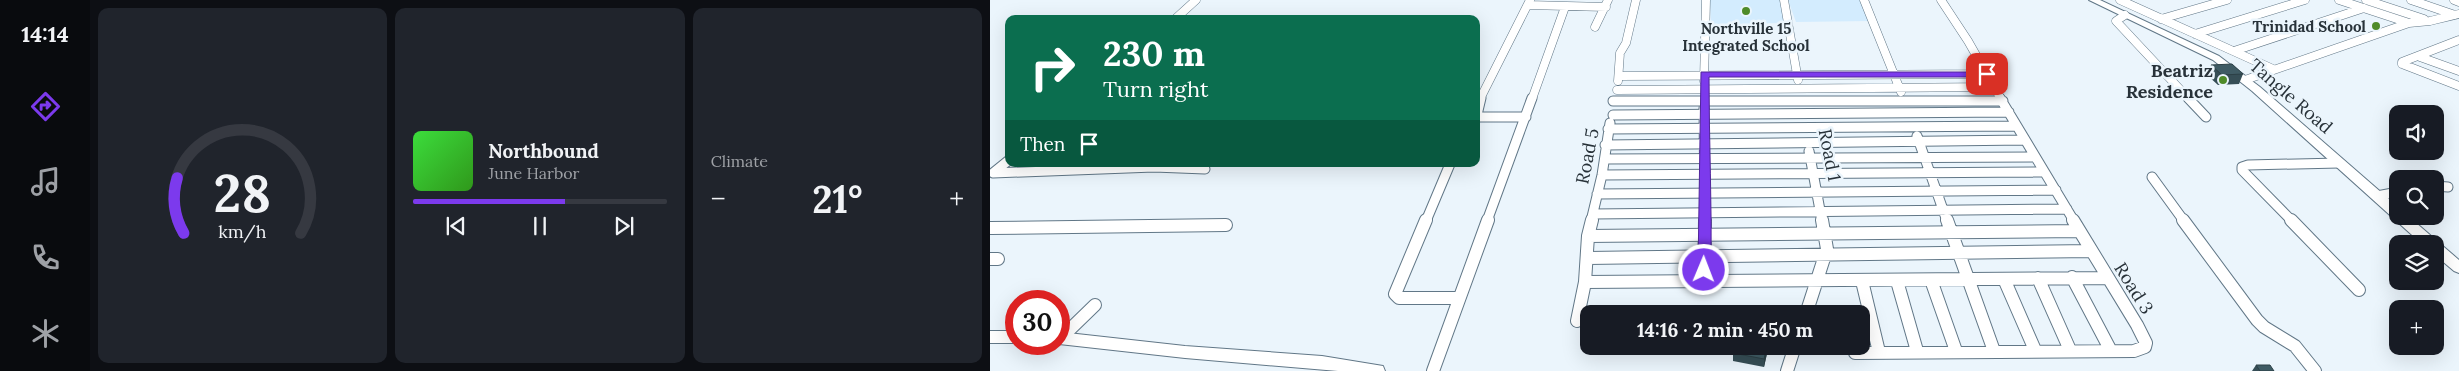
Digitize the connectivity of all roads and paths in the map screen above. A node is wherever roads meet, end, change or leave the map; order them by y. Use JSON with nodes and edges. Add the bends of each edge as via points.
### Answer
{"nodes":[{"id":1,"x":1196,"y":0,"type":"edge"},
{"id":2,"x":1636,"y":0,"type":"edge"},
{"id":3,"x":1706,"y":0,"type":"edge"},
{"id":4,"x":1784,"y":0,"type":"edge"},
{"id":5,"x":1864,"y":0,"type":"edge"},
{"id":6,"x":1941,"y":0,"type":"edge"},
{"id":7,"x":2093,"y":0,"type":"edge"},
{"id":8,"x":2139,"y":0,"type":"edge"},
{"id":9,"x":2227,"y":0,"type":"edge"},
{"id":10,"x":2305,"y":0,"type":"edge"},
{"id":11,"x":2339,"y":0,"type":"edge"},
{"id":12,"x":2366,"y":0,"type":"edge"},
{"id":13,"x":2411,"y":0,"type":"edge"},
{"id":14,"x":2454,"y":0,"type":"edge"},
{"id":15,"x":2124,"y":2,"type":"edge"},
{"id":16,"x":2459,"y":2,"type":"edge"},
{"id":17,"x":1529,"y":3,"type":"edge"},
{"id":18,"x":1607,"y":4,"type":"edge"},
{"id":19,"x":1565,"y":7,"type":"junction"},
{"id":20,"x":2364,"y":8,"type":"junction"},
{"id":21,"x":2457,"y":14,"type":"edge"},
{"id":22,"x":1179,"y":15,"type":"edge"},
{"id":23,"x":2125,"y":15,"type":"junction"},
{"id":24,"x":2161,"y":19,"type":"junction"},
{"id":25,"x":2430,"y":21,"type":"junction"},
{"id":26,"x":2409,"y":23,"type":"junction"},
{"id":27,"x":1595,"y":27,"type":"dead end"},
{"id":28,"x":2195,"y":34,"type":"junction"},
{"id":29,"x":2459,"y":40,"type":"edge"},
{"id":30,"x":2446,"y":45,"type":"junction"},
{"id":31,"x":2459,"y":49,"type":"edge"},
{"id":32,"x":2234,"y":51,"type":"junction"},
{"id":33,"x":2420,"y":57,"type":"junction"},
{"id":34,"x":2274,"y":69,"type":"junction"},
{"id":35,"x":2459,"y":71,"type":"edge"},
{"id":36,"x":1705,"y":74,"type":"junction"},
{"id":37,"x":1987,"y":74,"type":"junction"},
{"id":38,"x":1797,"y":75,"type":"junction"},
{"id":39,"x":1895,"y":75,"type":"junction"},
{"id":40,"x":1619,"y":76,"type":"junction"},
{"id":41,"x":2245,"y":80,"type":"junction"},
{"id":42,"x":2459,"y":86,"type":"edge"},
{"id":43,"x":1899,"y":87,"type":"junction"},
{"id":44,"x":1994,"y":87,"type":"junction"},
{"id":45,"x":1703,"y":88,"type":"junction"},
{"id":46,"x":1799,"y":88,"type":"junction"},
{"id":47,"x":1616,"y":90,"type":"junction"},
{"id":48,"x":1801,"y":100,"type":"junction"},
{"id":49,"x":1904,"y":100,"type":"junction"},
{"id":50,"x":2003,"y":100,"type":"junction"},
{"id":51,"x":1704,"y":101,"type":"junction"},
{"id":52,"x":1480,"y":102,"type":"edge"},
{"id":53,"x":1614,"y":102,"type":"junction"},
{"id":54,"x":2009,"y":112,"type":"junction"},
{"id":55,"x":1803,"y":113,"type":"junction"},
{"id":56,"x":1909,"y":113,"type":"junction"},
{"id":57,"x":1704,"y":114,"type":"junction"},
{"id":58,"x":1613,"y":115,"type":"junction"},
{"id":59,"x":1526,"y":117,"type":"junction"},
{"id":60,"x":2206,"y":117,"type":"dead end"},
{"id":61,"x":1480,"y":118,"type":"edge"},
{"id":62,"x":1914,"y":126,"type":"junction"},
{"id":63,"x":2016,"y":126,"type":"junction"},
{"id":64,"x":1805,"y":128,"type":"junction"},
{"id":65,"x":1608,"y":129,"type":"junction"},
{"id":66,"x":1705,"y":129,"type":"junction"},
{"id":67,"x":2025,"y":140,"type":"junction"},
{"id":68,"x":1919,"y":141,"type":"junction"},
{"id":69,"x":1808,"y":142,"type":"junction"},
{"id":70,"x":1704,"y":144,"type":"junction"},
{"id":71,"x":1605,"y":145,"type":"junction"},
{"id":72,"x":1810,"y":157,"type":"junction"},
{"id":73,"x":1924,"y":157,"type":"junction"},
{"id":74,"x":2035,"y":157,"type":"junction"},
{"id":75,"x":1605,"y":159,"type":"junction"},
{"id":76,"x":1704,"y":159,"type":"junction"},
{"id":77,"x":2339,"y":162,"type":"junction"},
{"id":78,"x":1005,"y":163,"type":"edge"},
{"id":79,"x":1449,"y":167,"type":"edge"},
{"id":80,"x":1205,"y":169,"type":"dead end"},
{"id":81,"x":2044,"y":172,"type":"junction"},
{"id":82,"x":1931,"y":173,"type":"junction"},
{"id":83,"x":992,"y":174,"type":"edge"},
{"id":84,"x":1815,"y":174,"type":"junction"},
{"id":85,"x":1602,"y":175,"type":"junction"},
{"id":86,"x":1704,"y":176,"type":"junction"},
{"id":87,"x":2152,"y":177,"type":"dead end"},
{"id":88,"x":2444,"y":187,"type":"edge"},
{"id":89,"x":2448,"y":187,"type":"dead end"},
{"id":90,"x":1937,"y":190,"type":"junction"},
{"id":91,"x":2056,"y":190,"type":"junction"},
{"id":92,"x":1817,"y":191,"type":"junction"},
{"id":93,"x":1704,"y":193,"type":"junction"},
{"id":94,"x":1596,"y":194,"type":"junction"},
{"id":95,"x":2389,"y":194,"type":"edge"},
{"id":96,"x":2377,"y":196,"type":"junction"},
{"id":97,"x":2389,"y":206,"type":"edge"},
{"id":98,"x":1944,"y":210,"type":"junction"},
{"id":99,"x":2067,"y":210,"type":"junction"},
{"id":100,"x":1706,"y":212,"type":"junction"},
{"id":101,"x":1821,"y":212,"type":"junction"},
{"id":102,"x":1593,"y":214,"type":"junction"},
{"id":103,"x":2410,"y":225,"type":"edge"},
{"id":104,"x":1226,"y":226,"type":"dead end"},
{"id":105,"x":990,"y":228,"type":"edge"},
{"id":106,"x":1952,"y":231,"type":"junction"},
{"id":107,"x":2079,"y":231,"type":"junction"},
{"id":108,"x":1824,"y":234,"type":"junction"},
{"id":109,"x":1705,"y":235,"type":"junction"},
{"id":110,"x":2421,"y":235,"type":"edge"},
{"id":111,"x":1588,"y":236,"type":"junction"},
{"id":112,"x":2091,"y":251,"type":"junction"},
{"id":113,"x":1959,"y":253,"type":"junction"},
{"id":114,"x":2444,"y":255,"type":"edge"},
{"id":115,"x":1824,"y":256,"type":"junction"},
{"id":116,"x":1704,"y":257,"type":"junction"},
{"id":117,"x":1588,"y":258,"type":"junction"},
{"id":118,"x":2459,"y":268,"type":"edge"},
{"id":119,"x":2072,"y":277,"type":"junction"},
{"id":120,"x":2038,"y":278,"type":"junction"},
{"id":121,"x":2107,"y":278,"type":"junction"},
{"id":122,"x":1967,"y":279,"type":"junction"},
{"id":123,"x":2004,"y":279,"type":"junction"},
{"id":124,"x":1931,"y":280,"type":"junction"},
{"id":125,"x":1818,"y":281,"type":"junction"},
{"id":126,"x":1862,"y":281,"type":"junction"},
{"id":127,"x":1896,"y":281,"type":"junction"},
{"id":128,"x":1585,"y":282,"type":"junction"},
{"id":129,"x":1704,"y":282,"type":"junction"},
{"id":130,"x":2359,"y":290,"type":"dead end"},
{"id":131,"x":1459,"y":298,"type":"junction"},
{"id":132,"x":1095,"y":305,"type":"dead end"},
{"id":133,"x":1809,"y":305,"type":"edge"},
{"id":134,"x":1577,"y":321,"type":"dead end"},
{"id":135,"x":1070,"y":329,"type":"edge"},
{"id":136,"x":990,"y":337,"type":"edge"},
{"id":137,"x":1005,"y":337,"type":"edge"},
{"id":138,"x":1070,"y":339,"type":"edge"},
{"id":139,"x":2035,"y":350,"type":"junction"},
{"id":140,"x":2070,"y":350,"type":"junction"},
{"id":141,"x":1917,"y":351,"type":"junction"},
{"id":142,"x":1956,"y":351,"type":"junction"},
{"id":143,"x":1994,"y":351,"type":"junction"},
{"id":144,"x":2111,"y":351,"type":"junction"},
{"id":145,"x":1870,"y":352,"type":"edge"},
{"id":146,"x":1879,"y":352,"type":"junction"},
{"id":147,"x":1792,"y":355,"type":"edge"},
{"id":148,"x":1376,"y":371,"type":"edge"},
{"id":149,"x":1433,"y":371,"type":"edge"},
{"id":150,"x":1787,"y":371,"type":"edge"},
{"id":151,"x":2315,"y":371,"type":"edge"}],
"edges":[{"from":1,"to":22,"type":"street"},
{"from":2,"to":40,"type":"street","name":"Road 5","via":[[1626,43],[1620,53]]},
{"from":3,"to":36,"type":"street"},
{"from":4,"to":38,"type":"street","name":"Road 1"},
{"from":5,"to":39,"type":"street"},
{"from":6,"to":37,"type":"street","name":"Road 3"},
{"from":7,"to":23,"type":"street","name":"Tangle Road"},
{"from":8,"to":15,"type":"street"},
{"from":9,"to":24,"type":"street"},
{"from":10,"to":28,"type":"street"},
{"from":11,"to":20,"type":"street"},
{"from":12,"to":25,"type":"street"},
{"from":13,"to":21,"type":"street"},
{"from":14,"to":16,"type":"street"},
{"from":15,"to":24,"type":"street"},
{"from":17,"to":19,"type":"street"},
{"from":17,"to":52,"type":"street"},
{"from":18,"to":19,"type":"street"},
{"from":18,"to":27,"type":"street"},
{"from":19,"to":59,"type":"street"},
{"from":20,"to":26,"type":"street"},
{"from":20,"to":32,"type":"street"},
{"from":21,"to":25,"type":"street"},
{"from":23,"to":41,"type":"street","name":"Tangle Road","via":[[2212,55]]},
{"from":23,"to":60,"type":"street","via":[[2116,21]]},
{"from":24,"to":28,"type":"street"},
{"from":25,"to":26,"type":"street"},
{"from":26,"to":34,"type":"street"},
{"from":28,"to":32,"type":"street"},
{"from":29,"to":30,"type":"street"},
{"from":30,"to":31,"type":"street"},
{"from":30,"to":33,"type":"street"},
{"from":32,"to":34,"type":"street"},
{"from":33,"to":35,"type":"street"},
{"from":33,"to":42,"type":"street","via":[[2401,63]]},
{"from":34,"to":41,"type":"street"},
{"from":36,"to":38,"type":"street"},
{"from":36,"to":40,"type":"street"},
{"from":36,"to":45,"type":"street"},
{"from":37,"to":39,"type":"street"},
{"from":37,"to":44,"type":"street","name":"Road 3"},
{"from":38,"to":39,"type":"street"},
{"from":38,"to":46,"type":"street","name":"Road 1"},
{"from":39,"to":43,"type":"street"},
{"from":40,"to":47,"type":"street","name":"Road 5"},
{"from":41,"to":77,"type":"street","name":"Tangle Road"},
{"from":43,"to":44,"type":"street"},
{"from":43,"to":46,"type":"street"},
{"from":43,"to":49,"type":"street"},
{"from":44,"to":50,"type":"street","name":"Road 3"},
{"from":45,"to":46,"type":"street"},
{"from":45,"to":47,"type":"street"},
{"from":45,"to":51,"type":"street"},
{"from":46,"to":48,"type":"street","name":"Road 1"},
{"from":47,"to":53,"type":"street","name":"Road 5"},
{"from":48,"to":49,"type":"street"},
{"from":48,"to":51,"type":"street"},
{"from":48,"to":55,"type":"street","name":"Road 1"},
{"from":49,"to":50,"type":"street"},
{"from":49,"to":56,"type":"street"},
{"from":50,"to":54,"type":"street","name":"Road 3"},
{"from":51,"to":53,"type":"street"},
{"from":51,"to":57,"type":"street"},
{"from":53,"to":58,"type":"street","name":"Road 5"},
{"from":54,"to":56,"type":"street"},
{"from":54,"to":63,"type":"street","name":"Road 3"},
{"from":55,"to":56,"type":"street"},
{"from":55,"to":57,"type":"street"},
{"from":55,"to":64,"type":"street","name":"Road 1"},
{"from":56,"to":62,"type":"street"},
{"from":57,"to":58,"type":"street"},
{"from":57,"to":66,"type":"street"},
{"from":58,"to":65,"type":"street","name":"Road 5"},
{"from":59,"to":61,"type":"street"},
{"from":59,"to":131,"type":"street"},
{"from":62,"to":63,"type":"street"},
{"from":62,"to":64,"type":"street"},
{"from":62,"to":68,"type":"street"},
{"from":63,"to":67,"type":"street","name":"Road 3"},
{"from":64,"to":66,"type":"street"},
{"from":64,"to":69,"type":"street","name":"Road 1"},
{"from":65,"to":66,"type":"street"},
{"from":65,"to":71,"type":"street","name":"Road 5"},
{"from":66,"to":70,"type":"street"},
{"from":67,"to":68,"type":"street"},
{"from":67,"to":74,"type":"street","name":"Road 3"},
{"from":68,"to":69,"type":"street"},
{"from":68,"to":73,"type":"street"},
{"from":69,"to":70,"type":"street"},
{"from":69,"to":72,"type":"street","name":"Road 1"},
{"from":70,"to":71,"type":"street"},
{"from":70,"to":76,"type":"street"},
{"from":71,"to":75,"type":"street","name":"Road 5"},
{"from":72,"to":73,"type":"street"},
{"from":72,"to":76,"type":"street"},
{"from":72,"to":84,"type":"street","name":"Road 1"},
{"from":73,"to":74,"type":"street"},
{"from":73,"to":82,"type":"street"},
{"from":74,"to":81,"type":"street","name":"Road 3"},
{"from":75,"to":76,"type":"street"},
{"from":75,"to":85,"type":"street","name":"Road 5"},
{"from":76,"to":86,"type":"street"},
{"from":77,"to":96,"type":"street","name":"Tangle Road"},
{"from":77,"to":130,"type":"street","via":[[2248,165],[2242,170]]},
{"from":78,"to":83,"type":"street"},
{"from":79,"to":131,"type":"street","via":[[1395,294],[1399,298]]},
{"from":80,"to":83,"type":"street","via":[[1154,167]]},
{"from":81,"to":82,"type":"street"},
{"from":81,"to":91,"type":"street","name":"Road 3"},
{"from":82,"to":84,"type":"street"},
{"from":82,"to":90,"type":"street"},
{"from":84,"to":86,"type":"street"},
{"from":84,"to":92,"type":"street","name":"Road 1"},
{"from":85,"to":86,"type":"street"},
{"from":85,"to":94,"type":"street","name":"Road 5"},
{"from":86,"to":93,"type":"street"},
{"from":87,"to":151,"type":"street","via":[[2257,320],[2295,346]]},
{"from":88,"to":89,"type":"street"},
{"from":90,"to":91,"type":"street"},
{"from":90,"to":92,"type":"street"},
{"from":90,"to":98,"type":"street"},
{"from":91,"to":99,"type":"street","name":"Road 3"},
{"from":92,"to":93,"type":"street"},
{"from":92,"to":101,"type":"street","name":"Road 1"},
{"from":93,"to":94,"type":"street"},
{"from":93,"to":100,"type":"street"},
{"from":94,"to":102,"type":"street","name":"Road 5"},
{"from":95,"to":96,"type":"street"},
{"from":96,"to":97,"type":"street","name":"Tangle Road"},
{"from":98,"to":99,"type":"street"},
{"from":98,"to":101,"type":"street"},
{"from":98,"to":106,"type":"street"},
{"from":99,"to":107,"type":"street","name":"Road 3"},
{"from":100,"to":101,"type":"street"},
{"from":100,"to":102,"type":"street"},
{"from":100,"to":109,"type":"street"},
{"from":101,"to":108,"type":"street","name":"Road 1"},
{"from":102,"to":111,"type":"street","name":"Road 5"},
{"from":103,"to":110,"type":"street"},
{"from":104,"to":105,"type":"street"},
{"from":106,"to":107,"type":"street"},
{"from":106,"to":108,"type":"street"},
{"from":106,"to":113,"type":"street"},
{"from":107,"to":112,"type":"street","name":"Road 3"},
{"from":108,"to":109,"type":"street"},
{"from":108,"to":115,"type":"street","name":"Road 1","via":[[1827,249]]},
{"from":109,"to":111,"type":"street"},
{"from":109,"to":116,"type":"street"},
{"from":111,"to":117,"type":"street","name":"Road 5"},
{"from":112,"to":113,"type":"street"},
{"from":112,"to":121,"type":"street","name":"Road 3"},
{"from":113,"to":115,"type":"street"},
{"from":113,"to":122,"type":"street"},
{"from":114,"to":118,"type":"street"},
{"from":115,"to":116,"type":"street"},
{"from":115,"to":125,"type":"street","name":"Road 1"},
{"from":116,"to":117,"type":"street"},
{"from":116,"to":129,"type":"street"},
{"from":117,"to":128,"type":"street","name":"Road 5"},
{"from":119,"to":120,"type":"street"},
{"from":119,"to":121,"type":"street"},
{"from":119,"to":144,"type":"street"},
{"from":120,"to":123,"type":"street"},
{"from":120,"to":140,"type":"street"},
{"from":121,"to":144,"type":"street","name":"Road 3","via":[[2146,343],[2140,350]]},
{"from":122,"to":123,"type":"street"},
{"from":122,"to":124,"type":"street"},
{"from":122,"to":143,"type":"street"},
{"from":123,"to":139,"type":"street"},
{"from":124,"to":127,"type":"street"},
{"from":124,"to":142,"type":"street"},
{"from":125,"to":126,"type":"street"},
{"from":125,"to":129,"type":"street"},
{"from":125,"to":133,"type":"street","name":"Road 1"},
{"from":126,"to":127,"type":"street"},
{"from":126,"to":146,"type":"street"},
{"from":127,"to":141,"type":"street"},
{"from":128,"to":129,"type":"street"},
{"from":128,"to":134,"type":"street","name":"Road 5"},
{"from":131,"to":149,"type":"street"},
{"from":132,"to":135,"type":"street"},
{"from":136,"to":137,"type":"street"},
{"from":138,"to":148,"type":"street","via":[[1193,353],[1322,362]]},
{"from":139,"to":140,"type":"street","name":"Road 3"},
{"from":139,"to":143,"type":"street","name":"Road 3"},
{"from":140,"to":144,"type":"street","name":"Road 3"},
{"from":141,"to":142,"type":"street","name":"Road 3"},
{"from":141,"to":146,"type":"street","name":"Road 3"},
{"from":142,"to":143,"type":"street","name":"Road 3"},
{"from":145,"to":146,"type":"street","name":"Road 3"},
{"from":147,"to":150,"type":"street"}]}
